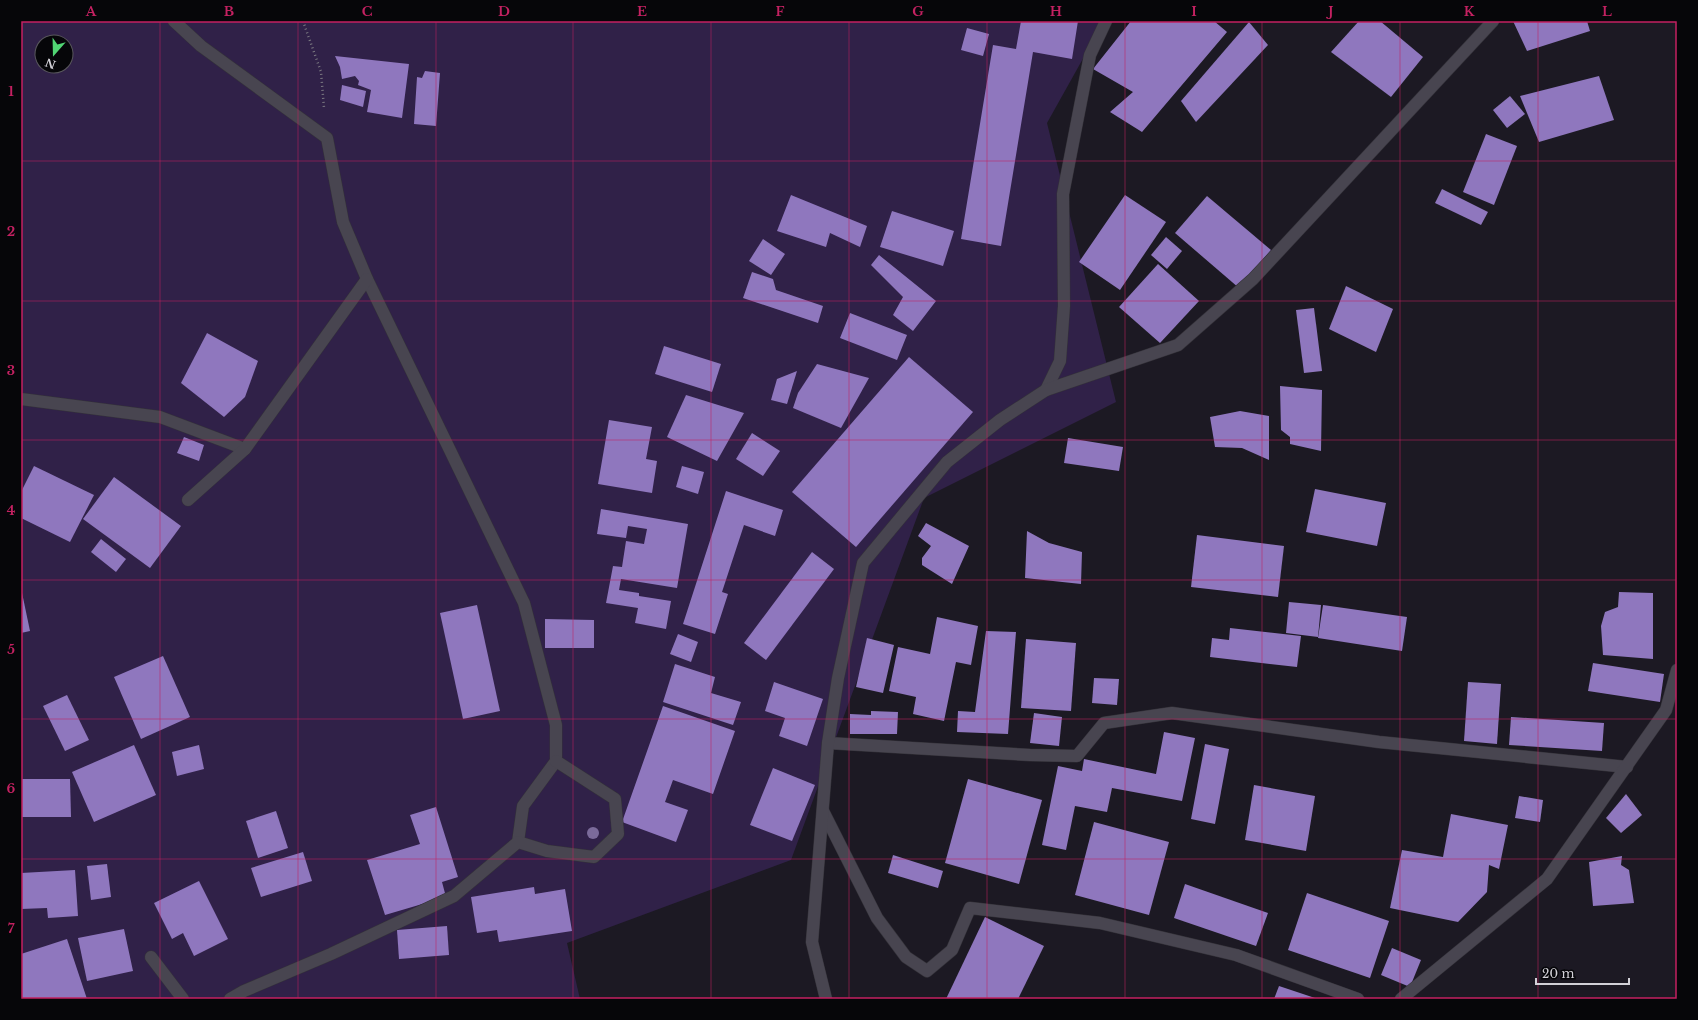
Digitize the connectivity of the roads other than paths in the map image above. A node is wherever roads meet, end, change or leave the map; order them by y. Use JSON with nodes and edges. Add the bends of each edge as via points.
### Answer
{"nodes":[{"id":1,"x":174,"y":21,"type":"edge"},
{"id":2,"x":1106,"y":21,"type":"edge"},
{"id":3,"x":1493,"y":21,"type":"edge"},
{"id":4,"x":367,"y":278,"type":"junction"},
{"id":5,"x":1046,"y":390,"type":"junction"},
{"id":6,"x":21,"y":399,"type":"edge"},
{"id":7,"x":245,"y":449,"type":"junction"},
{"id":8,"x":188,"y":500,"type":"dead end"},
{"id":9,"x":1677,"y":670,"type":"edge"},
{"id":10,"x":828,"y":743,"type":"junction"},
{"id":11,"x":556,"y":761,"type":"junction"},
{"id":12,"x":1627,"y":766,"type":"junction"},
{"id":13,"x":823,"y":810,"type":"junction"},
{"id":14,"x":518,"y":842,"type":"junction"},
{"id":15,"x":151,"y":957,"type":"dead end"},
{"id":16,"x":183,"y":999,"type":"edge"},
{"id":17,"x":230,"y":999,"type":"edge"},
{"id":18,"x":826,"y":999,"type":"edge"},
{"id":19,"x":1358,"y":999,"type":"edge"},
{"id":20,"x":1401,"y":999,"type":"edge"}],
"edges":[{"from":1,"to":4,"type":"street","via":[[201,46],[327,138],[343,222]]},
{"from":2,"to":5,"type":"street","via":[[1090,54],[1063,194],[1064,306],[1060,361]]},
{"from":3,"to":5,"type":"street","via":[[1253,279],[1178,345]]},
{"from":4,"to":7,"type":"street"},
{"from":4,"to":11,"type":"street","via":[[524,603],[556,725]]},
{"from":5,"to":10,"type":"street","via":[[1000,420],[947,462],[863,563],[838,678]]},
{"from":6,"to":7,"type":"street","via":[[160,417]]},
{"from":7,"to":8,"type":"street"},
{"from":9,"to":12,"type":"street","via":[[1666,710]]},
{"from":10,"to":12,"type":"street","via":[[1030,756],[1077,756],[1104,723],[1172,713],[1379,742]]},
{"from":10,"to":13,"type":"street"},
{"from":11,"to":14,"type":"street","via":[[523,806]]},
{"from":11,"to":14,"type":"street","via":[[615,799],[618,834],[594,857],[547,851]]},
{"from":12,"to":20,"type":"street","via":[[1548,880]]},
{"from":13,"to":18,"type":"street","via":[[812,942]]},
{"from":13,"to":19,"type":"street","via":[[877,918],[906,957],[926,971],[952,950],[970,908],[1100,923],[1236,955]]},
{"from":14,"to":17,"type":"street","via":[[454,896]]},
{"from":15,"to":16,"type":"street"}]}
